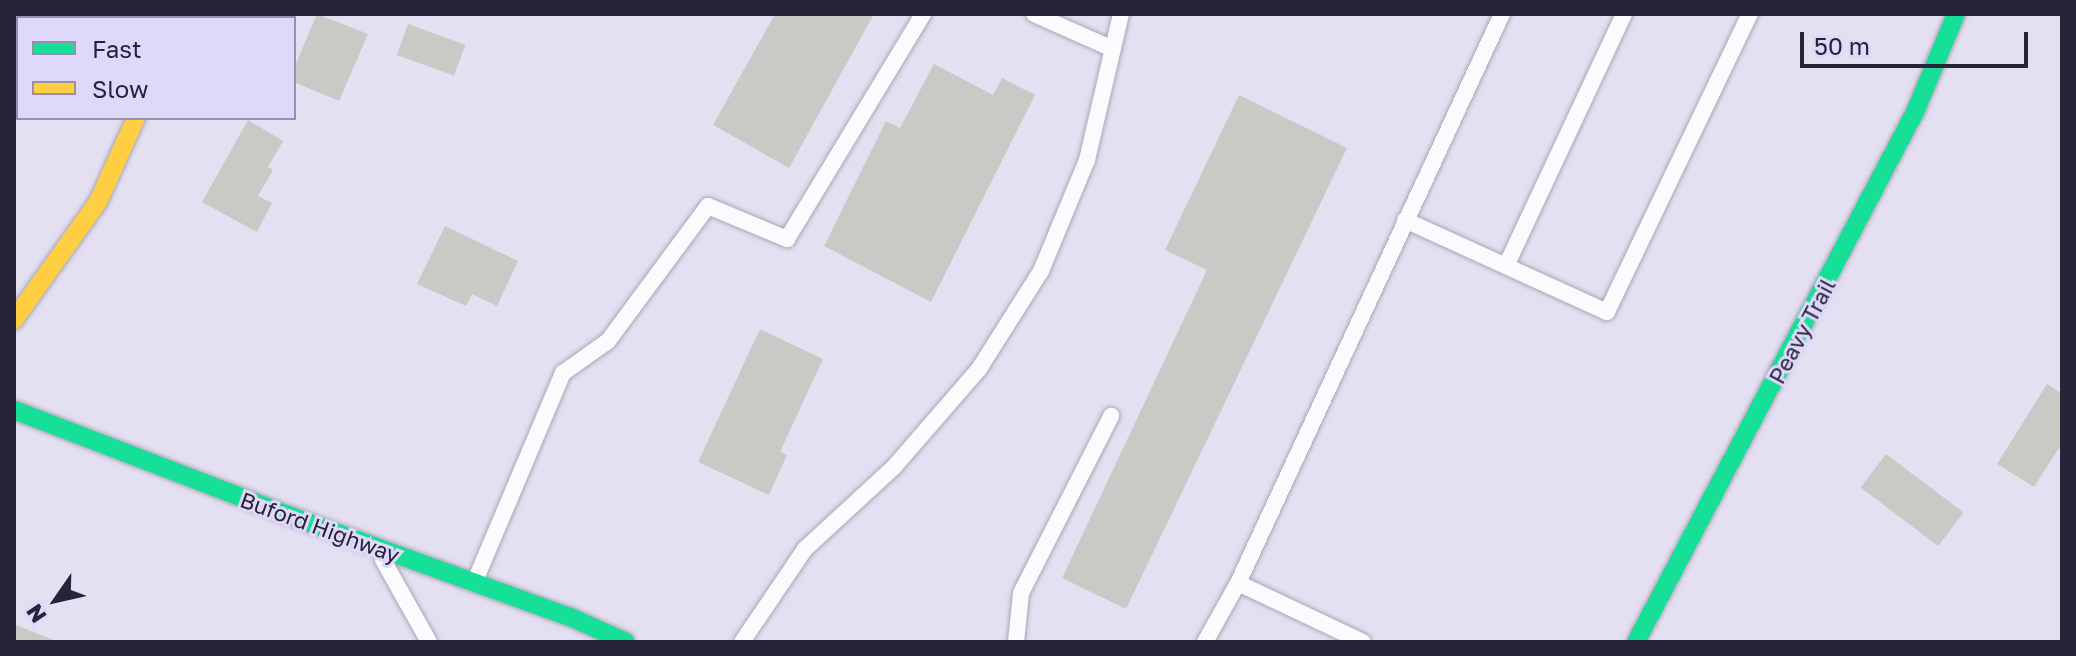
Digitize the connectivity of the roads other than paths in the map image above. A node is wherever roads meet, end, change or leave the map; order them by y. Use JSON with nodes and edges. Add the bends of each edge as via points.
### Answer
{"nodes":[{"id":1,"x":923,"y":14,"type":"edge"},
{"id":2,"x":1034,"y":14,"type":"edge"},
{"id":3,"x":1121,"y":14,"type":"edge"},
{"id":4,"x":1502,"y":14,"type":"edge"},
{"id":5,"x":1624,"y":14,"type":"edge"},
{"id":6,"x":1750,"y":14,"type":"edge"},
{"id":7,"x":1956,"y":14,"type":"edge"},
{"id":8,"x":1113,"y":49,"type":"junction"},
{"id":9,"x":135,"y":120,"type":"edge"},
{"id":10,"x":1405,"y":220,"type":"junction"},
{"id":11,"x":1506,"y":266,"type":"junction"},
{"id":12,"x":14,"y":320,"type":"edge"},
{"id":13,"x":14,"y":410,"type":"edge"},
{"id":14,"x":1111,"y":416,"type":"dead end"},
{"id":15,"x":377,"y":548,"type":"junction"},
{"id":16,"x":474,"y":583,"type":"junction"},
{"id":17,"x":1238,"y":583,"type":"junction"},
{"id":18,"x":429,"y":642,"type":"edge"},
{"id":19,"x":626,"y":642,"type":"edge"},
{"id":20,"x":742,"y":642,"type":"edge"},
{"id":21,"x":1016,"y":642,"type":"edge"},
{"id":22,"x":1205,"y":642,"type":"edge"},
{"id":23,"x":1363,"y":642,"type":"edge"},
{"id":24,"x":1636,"y":642,"type":"edge"}],
"edges":[{"from":1,"to":16,"type":"lane","via":[[787,239],[708,206],[608,341],[563,373]]},
{"from":2,"to":8,"type":"lane"},
{"from":3,"to":8,"type":"lane"},
{"from":4,"to":10,"type":"lane"},
{"from":5,"to":11,"type":"lane"},
{"from":6,"to":11,"type":"lane","via":[[1607,312]]},
{"from":7,"to":24,"type":"street","name":"Peavy Trail","via":[[1901,140]]},
{"from":8,"to":20,"type":"lane","via":[[1087,160],[1041,271],[979,369],[894,467],[805,549]]},
{"from":9,"to":12,"type":"street","via":[[98,202]]},
{"from":10,"to":11,"type":"lane"},
{"from":10,"to":17,"type":"lane"},
{"from":13,"to":15,"type":"street","name":"Buford Highway"},
{"from":14,"to":21,"type":"lane","via":[[1021,593]]},
{"from":15,"to":16,"type":"street","name":"Buford Highway"},
{"from":15,"to":18,"type":"lane"},
{"from":16,"to":19,"type":"street","name":"Buford Highway"},
{"from":17,"to":22,"type":"lane"},
{"from":17,"to":23,"type":"lane"}]}
